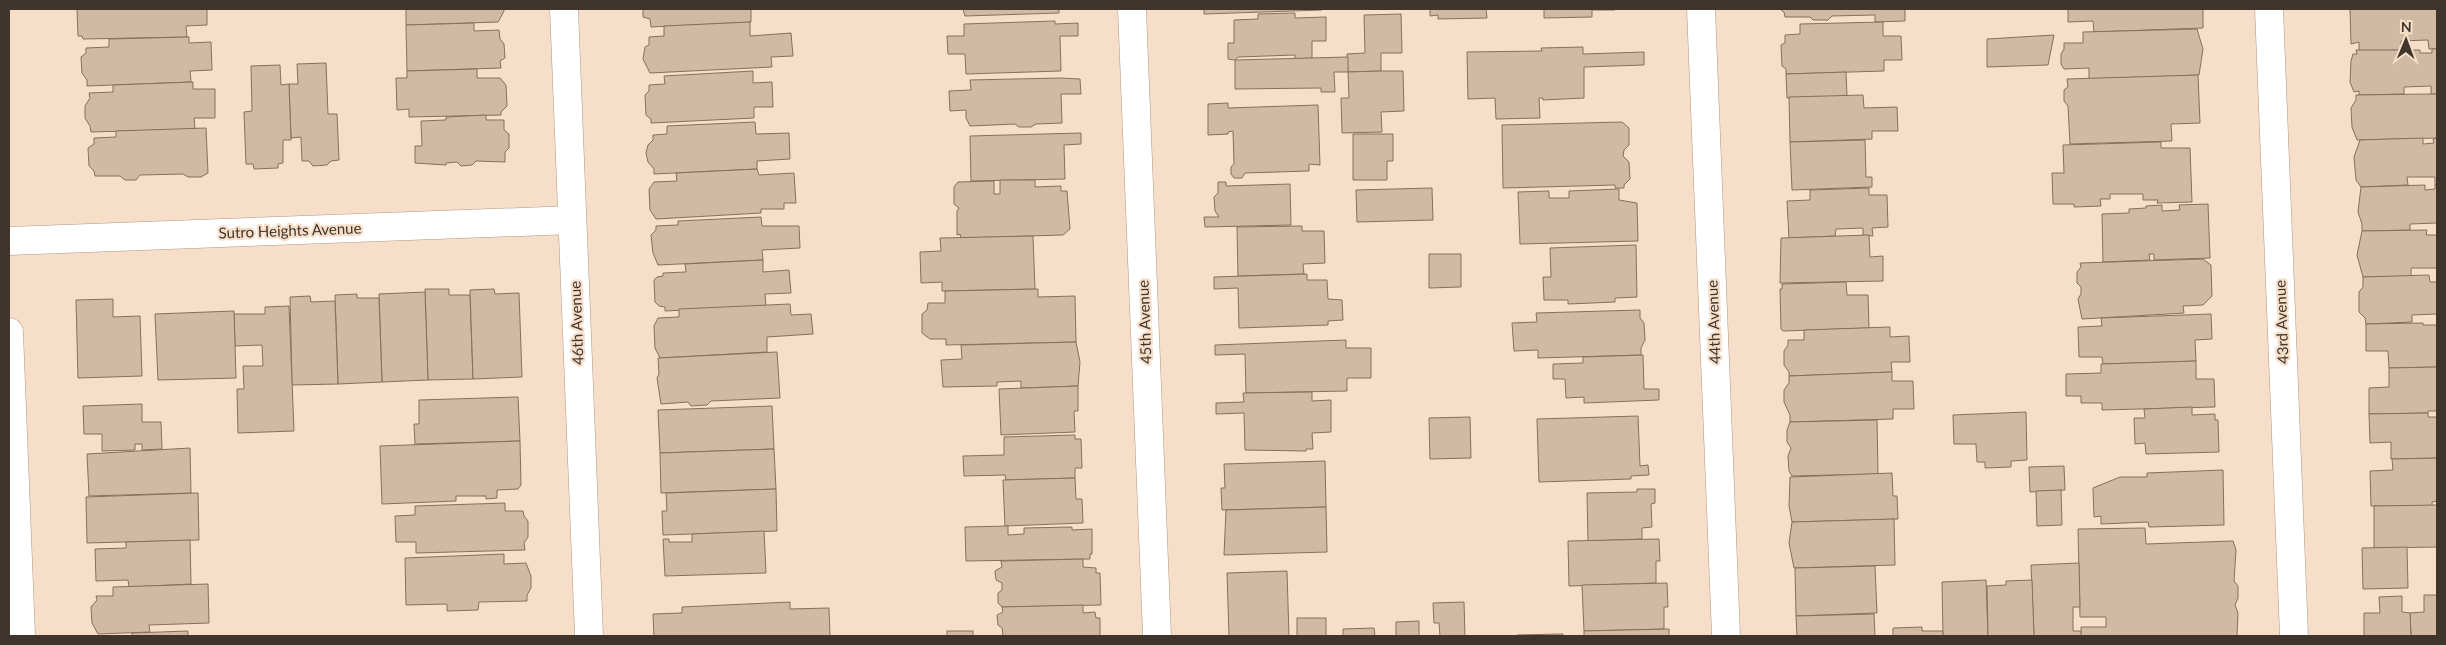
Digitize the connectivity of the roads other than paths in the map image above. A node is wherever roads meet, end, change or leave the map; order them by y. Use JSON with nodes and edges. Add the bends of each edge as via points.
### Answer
{"nodes":[{"id":1,"x":564,"y":9,"type":"edge"},
{"id":2,"x":1132,"y":9,"type":"edge"},
{"id":3,"x":1701,"y":9,"type":"edge"},
{"id":4,"x":2268,"y":9,"type":"edge"},
{"id":5,"x":572,"y":220,"type":"junction"},
{"id":6,"x":9,"y":241,"type":"edge"},
{"id":7,"x":9,"y":332,"type":"edge"},
{"id":8,"x":21,"y":636,"type":"edge"},
{"id":9,"x":589,"y":636,"type":"edge"},
{"id":10,"x":1157,"y":636,"type":"edge"},
{"id":11,"x":1726,"y":636,"type":"edge"},
{"id":12,"x":2294,"y":636,"type":"edge"}],
"edges":[{"from":1,"to":5,"type":"street","name":"46th Avenue"},
{"from":2,"to":10,"type":"street","name":"45th Avenue"},
{"from":3,"to":11,"type":"street","name":"44th Avenue"},
{"from":4,"to":12,"type":"street","name":"43rd Avenue"},
{"from":5,"to":6,"type":"street","name":"Sutro Heights Avenue"},
{"from":5,"to":9,"type":"street","name":"46th Avenue"},
{"from":7,"to":8,"type":"street"}]}
